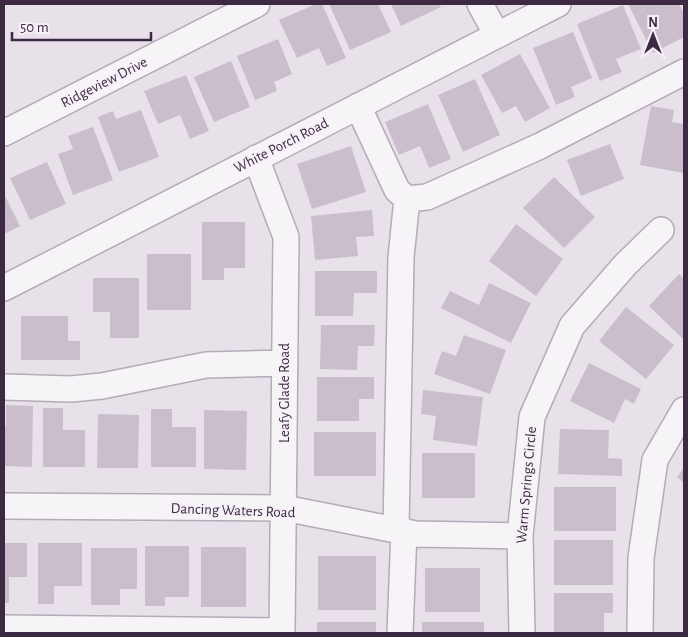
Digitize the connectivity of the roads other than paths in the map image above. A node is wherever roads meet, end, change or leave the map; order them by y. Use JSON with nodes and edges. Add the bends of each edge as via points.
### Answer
{"nodes":[{"id":1,"x":257,"y":4,"type":"edge"},
{"id":2,"x":480,"y":4,"type":"edge"},
{"id":3,"x":558,"y":4,"type":"edge"},
{"id":4,"x":497,"y":35,"type":"junction"},
{"id":5,"x":684,"y":72,"type":"edge"},
{"id":6,"x":358,"y":106,"type":"junction"},
{"id":7,"x":4,"y":133,"type":"edge"},
{"id":8,"x":256,"y":158,"type":"junction"},
{"id":9,"x":407,"y":199,"type":"junction"},
{"id":10,"x":662,"y":230,"type":"dead end"},
{"id":11,"x":4,"y":288,"type":"edge"},
{"id":12,"x":285,"y":362,"type":"junction"},
{"id":13,"x":4,"y":387,"type":"edge"},
{"id":14,"x":684,"y":410,"type":"edge"},
{"id":15,"x":4,"y":506,"type":"edge"},
{"id":16,"x":284,"y":508,"type":"junction"},
{"id":17,"x":400,"y":530,"type":"junction"},
{"id":18,"x":520,"y":536,"type":"junction"},
{"id":19,"x":4,"y":628,"type":"edge"},
{"id":20,"x":282,"y":632,"type":"edge"},
{"id":21,"x":400,"y":633,"type":"edge"},
{"id":22,"x":522,"y":633,"type":"edge"},
{"id":23,"x":640,"y":633,"type":"edge"}],
"edges":[{"from":1,"to":7,"type":"street","name":"Ridgeview Drive"},
{"from":2,"to":4,"type":"street"},
{"from":3,"to":4,"type":"street","name":"White Porch Road"},
{"from":4,"to":6,"type":"street","name":"White Porch Road"},
{"from":5,"to":9,"type":"street","via":[[540,146],[427,197]]},
{"from":6,"to":8,"type":"street","name":"White Porch Road"},
{"from":6,"to":9,"type":"street","via":[[397,190]]},
{"from":8,"to":11,"type":"street","name":"White Porch Road"},
{"from":8,"to":12,"type":"street","name":"Leafy Glade Road","via":[[286,236]]},
{"from":9,"to":17,"type":"street","via":[[401,257]]},
{"from":10,"to":18,"type":"street","name":"Warm Springs Circle","via":[[625,265],[572,326],[532,416]]},
{"from":12,"to":13,"type":"street","via":[[206,365],[71,389]]},
{"from":12,"to":16,"type":"street","name":"Leafy Glade Road"},
{"from":14,"to":23,"type":"street","via":[[655,460],[641,558]]},
{"from":15,"to":16,"type":"street","name":"Dancing Waters Road"},
{"from":16,"to":17,"type":"street","name":"Dancing Waters Road"},
{"from":16,"to":20,"type":"street","name":"Leafy Glade Road"},
{"from":17,"to":18,"type":"street","name":"Dancing Waters Road","via":[[416,534]]},
{"from":17,"to":21,"type":"street"},
{"from":18,"to":22,"type":"street","name":"Warm Springs Circle"},
{"from":19,"to":20,"type":"street"}]}
